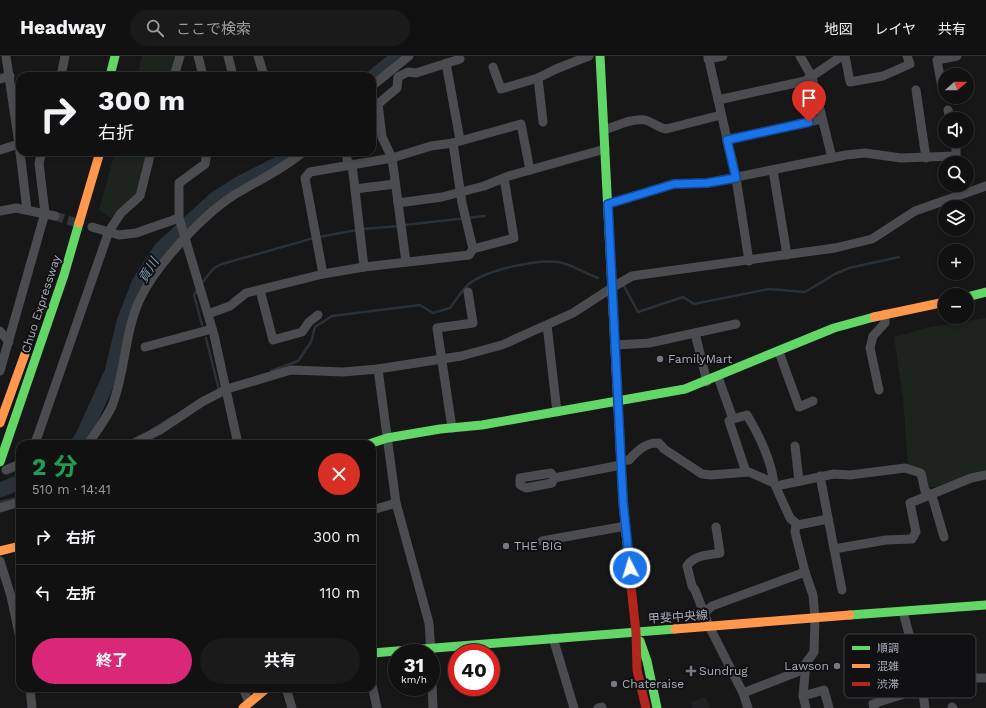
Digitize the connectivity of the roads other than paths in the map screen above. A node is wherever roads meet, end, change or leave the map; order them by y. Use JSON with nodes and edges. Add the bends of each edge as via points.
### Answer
{"nodes":[{"id":1,"x":6,"y":56,"type":"edge"},
{"id":2,"x":65,"y":56,"type":"edge"},
{"id":3,"x":115,"y":56,"type":"edge"},
{"id":4,"x":180,"y":56,"type":"edge"},
{"id":5,"x":198,"y":56,"type":"edge"},
{"id":6,"x":228,"y":56,"type":"edge"},
{"id":7,"x":258,"y":56,"type":"edge"},
{"id":8,"x":409,"y":56,"type":"edge"},
{"id":9,"x":589,"y":56,"type":"edge"},
{"id":10,"x":600,"y":56,"type":"edge"},
{"id":11,"x":723,"y":56,"type":"edge"},
{"id":12,"x":800,"y":56,"type":"edge"},
{"id":13,"x":842,"y":56,"type":"edge"},
{"id":14,"x":846,"y":56,"type":"edge"},
{"id":15,"x":907,"y":56,"type":"edge"},
{"id":16,"x":957,"y":56,"type":"edge"},
{"id":17,"x":708,"y":58,"type":"edge"},
{"id":18,"x":460,"y":59,"type":"dead end"},
{"id":19,"x":446,"y":64,"type":"junction"},
{"id":20,"x":493,"y":67,"type":"dead end"},
{"id":21,"x":938,"y":68,"type":"edge"},
{"id":22,"x":62,"y":72,"type":"edge"},
{"id":23,"x":111,"y":72,"type":"edge"},
{"id":24,"x":175,"y":72,"type":"edge"},
{"id":25,"x":202,"y":72,"type":"edge"},
{"id":26,"x":232,"y":72,"type":"edge"},
{"id":27,"x":263,"y":72,"type":"edge"},
{"id":28,"x":10,"y":76,"type":"junction"},
{"id":29,"x":812,"y":77,"type":"junction"},
{"id":30,"x":538,"y":78,"type":"junction"},
{"id":31,"x":0,"y":79,"type":"edge"},
{"id":32,"x":376,"y":83,"type":"edge"},
{"id":33,"x":916,"y":90,"type":"dead end"},
{"id":34,"x":718,"y":100,"type":"junction"},
{"id":35,"x":376,"y":104,"type":"edge"},
{"id":36,"x":376,"y":110,"type":"edge"},
{"id":37,"x":721,"y":115,"type":"junction"},
{"id":38,"x":822,"y":118,"type":"junction"},
{"id":39,"x":16,"y":120,"type":"edge"},
{"id":40,"x":543,"y":122,"type":"dead end"},
{"id":41,"x":604,"y":130,"type":"junction"},
{"id":42,"x":727,"y":140,"type":"junction"},
{"id":43,"x":457,"y":142,"type":"junction"},
{"id":44,"x":956,"y":148,"type":"edge"},
{"id":45,"x":16,"y":149,"type":"edge"},
{"id":46,"x":605,"y":149,"type":"junction"},
{"id":47,"x":0,"y":150,"type":"edge"},
{"id":48,"x":21,"y":156,"type":"edge"},
{"id":49,"x":41,"y":156,"type":"edge"},
{"id":50,"x":99,"y":156,"type":"edge"},
{"id":51,"x":150,"y":156,"type":"edge"},
{"id":52,"x":206,"y":156,"type":"edge"},
{"id":53,"x":298,"y":156,"type":"edge"},
{"id":54,"x":347,"y":156,"type":"edge"},
{"id":55,"x":392,"y":158,"type":"junction"},
{"id":56,"x":832,"y":158,"type":"junction"},
{"id":57,"x":926,"y":158,"type":"junction"},
{"id":58,"x":350,"y":164,"type":"junction"},
{"id":59,"x":530,"y":170,"type":"junction"},
{"id":60,"x":773,"y":170,"type":"junction"},
{"id":61,"x":504,"y":178,"type":"junction"},
{"id":62,"x":736,"y":178,"type":"junction"},
{"id":63,"x":395,"y":184,"type":"junction"},
{"id":64,"x":986,"y":186,"type":"edge"},
{"id":65,"x":355,"y":189,"type":"junction"},
{"id":66,"x":460,"y":192,"type":"junction"},
{"id":67,"x":398,"y":203,"type":"junction"},
{"id":68,"x":608,"y":204,"type":"junction"},
{"id":69,"x":27,"y":210,"type":"junction"},
{"id":70,"x":0,"y":211,"type":"edge"},
{"id":71,"x":45,"y":213,"type":"junction"},
{"id":72,"x":55,"y":216,"type":"tunnel mouth"},
{"id":73,"x":178,"y":218,"type":"junction"},
{"id":74,"x":92,"y":227,"type":"tunnel mouth"},
{"id":75,"x":109,"y":232,"type":"junction"},
{"id":76,"x":186,"y":239,"type":"junction"},
{"id":77,"x":473,"y":249,"type":"junction"},
{"id":78,"x":787,"y":255,"type":"junction"},
{"id":79,"x":749,"y":260,"type":"junction"},
{"id":80,"x":406,"y":262,"type":"junction"},
{"id":81,"x":364,"y":267,"type":"junction"},
{"id":82,"x":323,"y":274,"type":"junction"},
{"id":83,"x":613,"y":287,"type":"junction"},
{"id":84,"x":260,"y":290,"type":"junction"},
{"id":85,"x":468,"y":292,"type":"dead end"},
{"id":86,"x":986,"y":292,"type":"edge"},
{"id":87,"x":974,"y":295,"type":"edge"},
{"id":88,"x":938,"y":303,"type":"edge"},
{"id":89,"x":208,"y":314,"type":"junction"},
{"id":90,"x":885,"y":314,"type":"junction"},
{"id":91,"x":318,"y":315,"type":"dead end"},
{"id":92,"x":736,"y":324,"type":"dead end"},
{"id":93,"x":547,"y":326,"type":"junction"},
{"id":94,"x":212,"y":329,"type":"junction"},
{"id":95,"x":0,"y":332,"type":"edge"},
{"id":96,"x":695,"y":333,"type":"junction"},
{"id":97,"x":9,"y":342,"type":"junction"},
{"id":98,"x":28,"y":344,"type":"dead end"},
{"id":99,"x":616,"y":346,"type":"junction"},
{"id":100,"x":145,"y":347,"type":"dead end"},
{"id":101,"x":779,"y":352,"type":"junction"},
{"id":102,"x":441,"y":359,"type":"junction"},
{"id":103,"x":0,"y":368,"type":"edge"},
{"id":104,"x":378,"y":369,"type":"junction"},
{"id":105,"x":718,"y":377,"type":"junction"},
{"id":106,"x":707,"y":382,"type":"junction"},
{"id":107,"x":227,"y":386,"type":"junction"},
{"id":108,"x":879,"y":390,"type":"dead end"},
{"id":109,"x":813,"y":401,"type":"dead end"},
{"id":110,"x":619,"y":402,"type":"junction"},
{"id":111,"x":557,"y":412,"type":"junction"},
{"id":112,"x":733,"y":419,"type":"junction"},
{"id":113,"x":0,"y":423,"type":"edge"},
{"id":114,"x":452,"y":428,"type":"junction"},
{"id":115,"x":387,"y":438,"type":"junction"},
{"id":116,"x":36,"y":440,"type":"edge"},
{"id":117,"x":90,"y":440,"type":"edge"},
{"id":118,"x":140,"y":440,"type":"edge"},
{"id":119,"x":237,"y":440,"type":"edge"},
{"id":120,"x":376,"y":442,"type":"edge"},
{"id":121,"x":795,"y":446,"type":"dead end"},
{"id":122,"x":0,"y":462,"type":"edge"},
{"id":123,"x":621,"y":463,"type":"junction"},
{"id":124,"x":16,"y":466,"type":"edge"},
{"id":125,"x":6,"y":470,"type":"dead end"},
{"id":126,"x":746,"y":472,"type":"junction"},
{"id":127,"x":986,"y":475,"type":"edge"},
{"id":128,"x":820,"y":476,"type":"junction"},
{"id":129,"x":554,"y":478,"type":"dead end"},
{"id":130,"x":799,"y":481,"type":"junction"},
{"id":131,"x":775,"y":484,"type":"junction"},
{"id":132,"x":932,"y":496,"type":"junction"},
{"id":133,"x":16,"y":503,"type":"edge"},
{"id":134,"x":396,"y":503,"type":"junction"},
{"id":135,"x":0,"y":508,"type":"edge"},
{"id":136,"x":376,"y":509,"type":"edge"},
{"id":137,"x":828,"y":519,"type":"junction"},
{"id":138,"x":796,"y":524,"type":"junction"},
{"id":139,"x":626,"y":526,"type":"junction"},
{"id":140,"x":716,"y":527,"type":"dead end"},
{"id":141,"x":944,"y":537,"type":"dead end"},
{"id":142,"x":542,"y":542,"type":"dead end"},
{"id":143,"x":16,"y":547,"type":"edge"},
{"id":144,"x":834,"y":549,"type":"junction"},
{"id":145,"x":0,"y":551,"type":"edge"},
{"id":146,"x":0,"y":561,"type":"edge"},
{"id":147,"x":805,"y":572,"type":"junction"},
{"id":148,"x":842,"y":590,"type":"dead end"},
{"id":149,"x":986,"y":605,"type":"edge"},
{"id":150,"x":903,"y":612,"type":"junction"},
{"id":151,"x":704,"y":614,"type":"junction"},
{"id":152,"x":815,"y":618,"type":"junction"},
{"id":153,"x":16,"y":619,"type":"edge"},
{"id":154,"x":709,"y":626,"type":"junction"},
{"id":155,"x":636,"y":632,"type":"junction"},
{"id":156,"x":909,"y":634,"type":"edge"},
{"id":157,"x":553,"y":638,"type":"junction"},
{"id":158,"x":430,"y":644,"type":"edge"},
{"id":159,"x":440,"y":650,"type":"edge"},
{"id":160,"x":388,"y":653,"type":"edge"},
{"id":161,"x":376,"y":654,"type":"edge"},
{"id":162,"x":805,"y":669,"type":"junction"},
{"id":163,"x":32,"y":692,"type":"edge"},
{"id":164,"x":244,"y":692,"type":"edge"},
{"id":165,"x":262,"y":692,"type":"edge"},
{"id":166,"x":287,"y":692,"type":"edge"},
{"id":167,"x":374,"y":692,"type":"edge"},
{"id":168,"x":743,"y":693,"type":"junction"},
{"id":169,"x":432,"y":696,"type":"edge"},
{"id":170,"x":803,"y":696,"type":"junction"},
{"id":171,"x":891,"y":698,"type":"edge"},
{"id":172,"x":924,"y":698,"type":"edge"},
{"id":173,"x":246,"y":705,"type":"edge"},
{"id":174,"x":32,"y":708,"type":"edge"},
{"id":175,"x":292,"y":708,"type":"edge"},
{"id":176,"x":377,"y":708,"type":"edge"},
{"id":177,"x":433,"y":708,"type":"edge"},
{"id":178,"x":574,"y":708,"type":"edge"},
{"id":179,"x":646,"y":708,"type":"edge"},
{"id":180,"x":657,"y":708,"type":"edge"},
{"id":181,"x":748,"y":708,"type":"edge"},
{"id":182,"x":806,"y":708,"type":"edge"},
{"id":183,"x":829,"y":708,"type":"edge"},
{"id":184,"x":874,"y":708,"type":"edge"},
{"id":185,"x":925,"y":708,"type":"edge"}],
"edges":[{"from":1,"to":28,"type":"street"},
{"from":2,"to":22,"type":"street"},
{"from":3,"to":23,"type":"main road"},
{"from":4,"to":24,"type":"street"},
{"from":5,"to":25,"type":"street"},
{"from":6,"to":26,"type":"street"},
{"from":7,"to":27,"type":"street"},
{"from":8,"to":32,"type":"street"},
{"from":9,"to":30,"type":"street"},
{"from":10,"to":41,"type":"main road"},
{"from":11,"to":17,"type":"street"},
{"from":12,"to":29,"type":"street"},
{"from":13,"to":29,"type":"street"},
{"from":14,"to":15,"type":"street","via":[[850,82],[883,76],[910,64]]},
{"from":16,"to":21,"type":"street","via":[[937,60]]},
{"from":17,"to":34,"type":"street"},
{"from":18,"to":19,"type":"street"},
{"from":19,"to":35,"type":"street","via":[[416,73],[408,72],[398,77],[397,88]]},
{"from":19,"to":43,"type":"street"},
{"from":20,"to":30,"type":"street","via":[[501,89]]},
{"from":28,"to":31,"type":"street"},
{"from":28,"to":39,"type":"street"},
{"from":29,"to":34,"type":"street","via":[[805,81]]},
{"from":29,"to":38,"type":"street"},
{"from":30,"to":40,"type":"street"},
{"from":33,"to":57,"type":"street"},
{"from":34,"to":37,"type":"street"},
{"from":36,"to":55,"type":"street","via":[[382,137]]},
{"from":37,"to":41,"type":"street","via":[[666,128],[638,119]]},
{"from":37,"to":42,"type":"street"},
{"from":38,"to":42,"type":"street"},
{"from":38,"to":56,"type":"street"},
{"from":41,"to":46,"type":"main road"},
{"from":42,"to":62,"type":"street"},
{"from":43,"to":55,"type":"street","via":[[431,146]]},
{"from":43,"to":59,"type":"street","via":[[521,124]]},
{"from":43,"to":66,"type":"street"},
{"from":44,"to":57,"type":"street","via":[[956,156]]},
{"from":45,"to":47,"type":"street"},
{"from":46,"to":59,"type":"street"},
{"from":46,"to":68,"type":"main road"},
{"from":48,"to":69,"type":"street"},
{"from":49,"to":71,"type":"street","via":[[39,163]]},
{"from":50,"to":122,"type":"main road","name":"Chuo Expressway","via":[[64,275]]},
{"from":51,"to":75,"type":"street","via":[[140,196],[121,213]]},
{"from":52,"to":73,"type":"street","via":[[205,164],[180,184]]},
{"from":53,"to":76,"type":"street","via":[[222,203]]},
{"from":54,"to":58,"type":"street"},
{"from":55,"to":58,"type":"street"},
{"from":55,"to":63,"type":"street"},
{"from":56,"to":57,"type":"street","via":[[865,153],[901,158]]},
{"from":56,"to":60,"type":"street"},
{"from":58,"to":65,"type":"street"},
{"from":58,"to":82,"type":"street","via":[[310,172],[305,178]]},
{"from":59,"to":61,"type":"street"},
{"from":60,"to":62,"type":"street"},
{"from":60,"to":78,"type":"street"},
{"from":61,"to":66,"type":"street"},
{"from":61,"to":77,"type":"street","via":[[514,238]]},
{"from":62,"to":68,"type":"street","via":[[707,183],[674,184]]},
{"from":62,"to":79,"type":"street"},
{"from":63,"to":65,"type":"street"},
{"from":63,"to":67,"type":"street"},
{"from":64,"to":78,"type":"street","via":[[915,211],[872,239],[835,248]]},
{"from":65,"to":81,"type":"street"},
{"from":66,"to":67,"type":"street"},
{"from":66,"to":77,"type":"street"},
{"from":67,"to":80,"type":"street"},
{"from":68,"to":83,"type":"main road"},
{"from":69,"to":70,"type":"street","via":[[16,208]]},
{"from":69,"to":71,"type":"street"},
{"from":71,"to":72,"type":"street"},
{"from":71,"to":97,"type":"street"},
{"from":73,"to":75,"type":"street","via":[[136,233],[119,235]]},
{"from":73,"to":76,"type":"street"},
{"from":74,"to":75,"type":"street"},
{"from":75,"to":116,"type":"street"},
{"from":76,"to":89,"type":"street"},
{"from":76,"to":117,"type":"street","via":[[148,283],[140,299],[111,407]]},
{"from":77,"to":80,"type":"street","via":[[469,255]]},
{"from":78,"to":79,"type":"street"},
{"from":79,"to":83,"type":"street","via":[[632,276]]},
{"from":80,"to":81,"type":"street"},
{"from":81,"to":82,"type":"street"},
{"from":82,"to":84,"type":"street"},
{"from":83,"to":93,"type":"street","via":[[573,313]]},
{"from":83,"to":99,"type":"main road"},
{"from":84,"to":89,"type":"street","via":[[246,293],[230,306]]},
{"from":84,"to":91,"type":"street","via":[[273,340],[302,332]]},
{"from":85,"to":102,"type":"street","via":[[473,323],[437,328]]},
{"from":86,"to":87,"type":"main road"},
{"from":88,"to":90,"type":"main road"},
{"from":89,"to":94,"type":"street"},
{"from":90,"to":101,"type":"main road","via":[[834,328]]},
{"from":90,"to":108,"type":"street","via":[[885,324],[873,336],[870,348]]},
{"from":92,"to":96,"type":"street"},
{"from":93,"to":102,"type":"street","via":[[502,345]]},
{"from":93,"to":111,"type":"street"},
{"from":94,"to":100,"type":"street"},
{"from":94,"to":107,"type":"street"},
{"from":95,"to":97,"type":"street"},
{"from":96,"to":99,"type":"street","via":[[649,343]]},
{"from":96,"to":106,"type":"street"},
{"from":97,"to":103,"type":"street"},
{"from":98,"to":113,"type":"main road","name":"Chuo Expressway"},
{"from":99,"to":110,"type":"main road"},
{"from":101,"to":105,"type":"main road"},
{"from":101,"to":109,"type":"street","via":[[799,407]]},
{"from":102,"to":104,"type":"street"},
{"from":102,"to":114,"type":"street"},
{"from":104,"to":107,"type":"street","via":[[343,372],[291,370]]},
{"from":104,"to":115,"type":"street"},
{"from":105,"to":106,"type":"main road"},
{"from":105,"to":112,"type":"street"},
{"from":106,"to":110,"type":"main road","via":[[686,389]]},
{"from":107,"to":118,"type":"street","via":[[160,430]]},
{"from":107,"to":119,"type":"street"},
{"from":110,"to":111,"type":"main road"},
{"from":110,"to":123,"type":"main road"},
{"from":111,"to":114,"type":"main road"},
{"from":112,"to":126,"type":"street","via":[[729,421]]},
{"from":112,"to":131,"type":"street","via":[[747,415],[762,444]]},
{"from":114,"to":115,"type":"main road"},
{"from":115,"to":120,"type":"main road"},
{"from":115,"to":134,"type":"street"},
{"from":121,"to":130,"type":"street"},
{"from":123,"to":126,"type":"street","via":[[654,442],[702,474],[711,476]]},
{"from":123,"to":129,"type":"street"},
{"from":123,"to":139,"type":"main road"},
{"from":124,"to":125,"type":"street"},
{"from":126,"to":131,"type":"street"},
{"from":127,"to":132,"type":"street","via":[[971,478]]},
{"from":128,"to":130,"type":"street"},
{"from":128,"to":132,"type":"street","via":[[869,474],[905,468],[921,473],[925,491]]},
{"from":128,"to":137,"type":"street"},
{"from":130,"to":131,"type":"street"},
{"from":131,"to":138,"type":"street","via":[[785,510]]},
{"from":132,"to":141,"type":"street"},
{"from":132,"to":144,"type":"street","via":[[910,503],[916,532],[912,539],[886,540]]},
{"from":133,"to":135,"type":"street"},
{"from":134,"to":136,"type":"street"},
{"from":134,"to":158,"type":"street","via":[[429,623]]},
{"from":137,"to":138,"type":"street","via":[[803,525]]},
{"from":137,"to":144,"type":"street"},
{"from":138,"to":147,"type":"street","via":[[795,532]]},
{"from":139,"to":142,"type":"street"},
{"from":139,"to":155,"type":"main road"},
{"from":140,"to":151,"type":"street","via":[[720,553],[695,558],[690,560],[687,566]]},
{"from":143,"to":145,"type":"main road"},
{"from":144,"to":148,"type":"street"},
{"from":146,"to":153,"type":"street"},
{"from":147,"to":151,"type":"street","via":[[712,606]]},
{"from":147,"to":152,"type":"street","via":[[813,596]]},
{"from":149,"to":150,"type":"main road","name":"甲斐中央線"},
{"from":150,"to":152,"type":"main road","name":"甲斐中央線"},
{"from":150,"to":156,"type":"street"},
{"from":151,"to":154,"type":"street"},
{"from":152,"to":154,"type":"main road","name":"甲斐中央線"},
{"from":152,"to":162,"type":"street","via":[[814,652]]},
{"from":154,"to":155,"type":"main road","name":"甲斐中央線"},
{"from":154,"to":168,"type":"street"},
{"from":155,"to":157,"type":"main road","name":"甲斐中央線"},
{"from":155,"to":179,"type":"main road","via":[[637,670]]},
{"from":155,"to":180,"type":"main road","via":[[647,661]]},
{"from":157,"to":159,"type":"main road","name":"甲斐中央線"},
{"from":157,"to":178,"type":"street"},
{"from":160,"to":161,"type":"main road","name":"甲斐中央線"},
{"from":162,"to":168,"type":"street"},
{"from":162,"to":170,"type":"street"},
{"from":163,"to":174,"type":"street"},
{"from":164,"to":173,"type":"street"},
{"from":165,"to":173,"type":"main road"},
{"from":166,"to":175,"type":"street"},
{"from":167,"to":176,"type":"street"},
{"from":168,"to":181,"type":"street"},
{"from":169,"to":177,"type":"street"},
{"from":170,"to":182,"type":"street"},
{"from":170,"to":183,"type":"street","via":[[824,690]]},
{"from":171,"to":184,"type":"street","via":[[873,704]]},
{"from":172,"to":185,"type":"street"}]}
